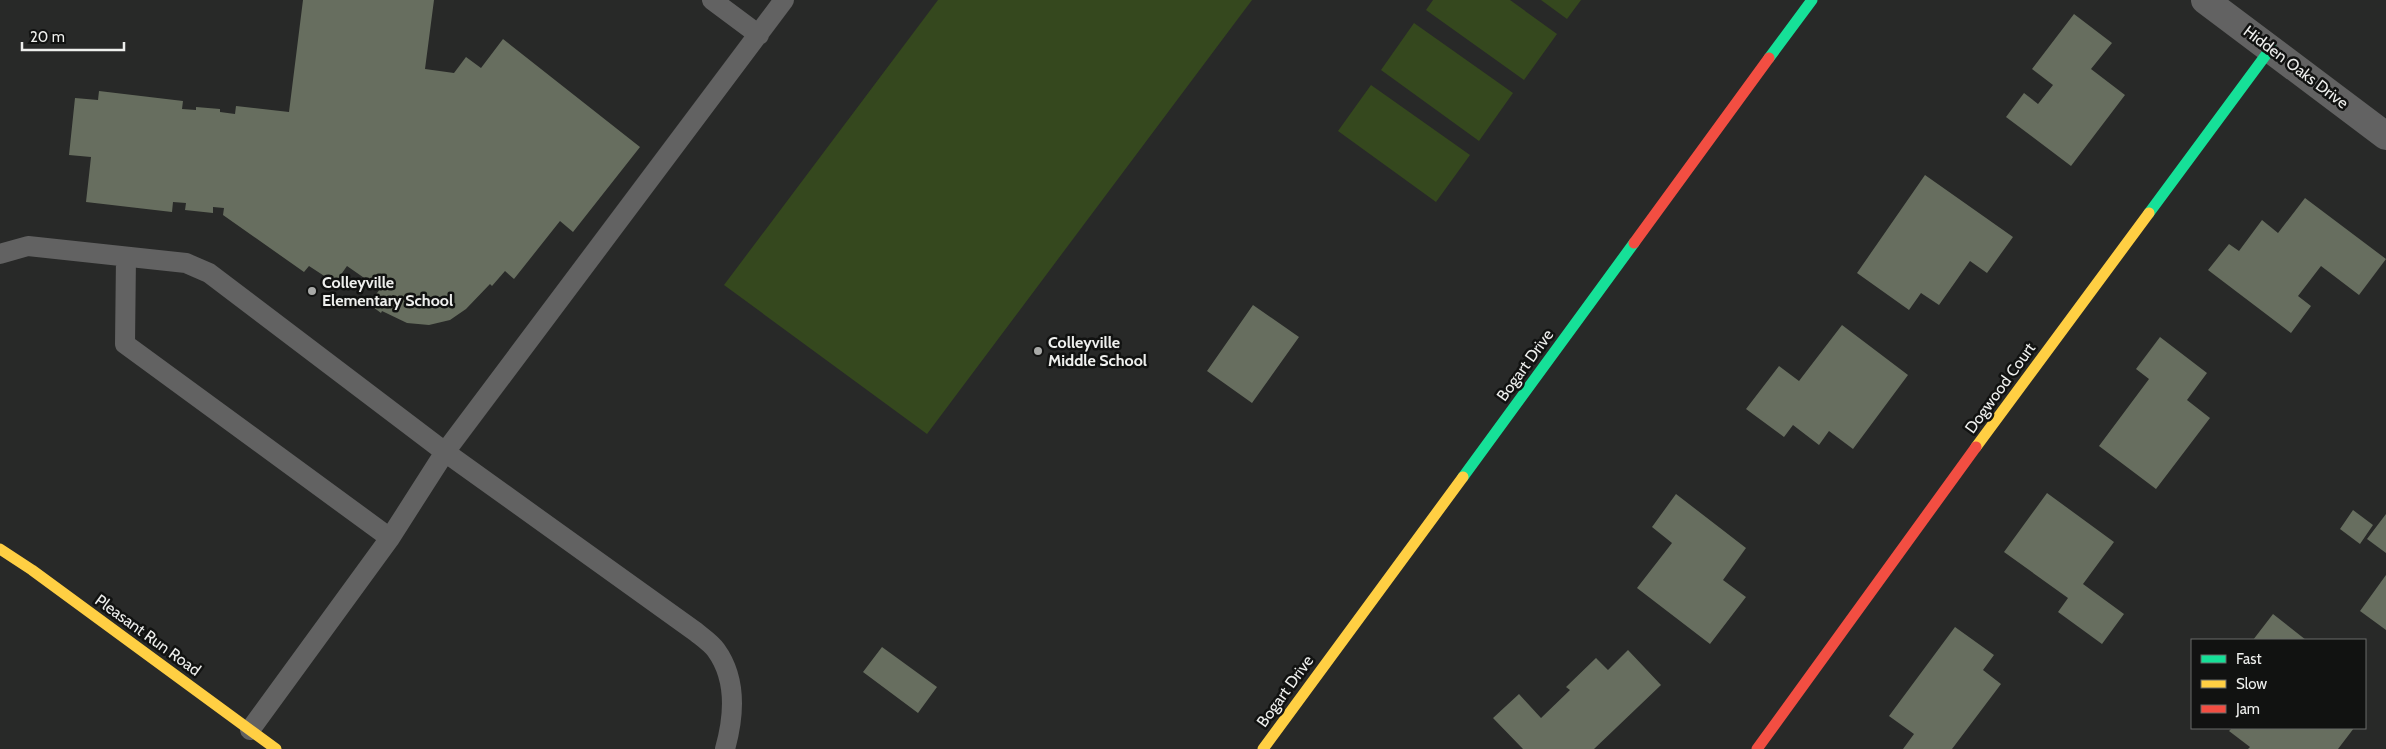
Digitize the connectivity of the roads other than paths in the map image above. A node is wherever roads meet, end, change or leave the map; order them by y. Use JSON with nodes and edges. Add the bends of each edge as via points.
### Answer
{"nodes":[{"id":1,"x":712,"y":0,"type":"edge"},
{"id":2,"x":784,"y":0,"type":"edge"},
{"id":3,"x":1812,"y":0,"type":"edge"},
{"id":4,"x":2204,"y":0,"type":"edge"},
{"id":5,"x":760,"y":35,"type":"junction"},
{"id":6,"x":2271,"y":48,"type":"junction"},
{"id":7,"x":2386,"y":136,"type":"edge"},
{"id":8,"x":0,"y":254,"type":"edge"},
{"id":9,"x":126,"y":257,"type":"junction"},
{"id":10,"x":445,"y":452,"type":"junction"},
{"id":11,"x":390,"y":538,"type":"junction"},
{"id":12,"x":0,"y":549,"type":"edge"},
{"id":13,"x":250,"y":730,"type":"junction"},
{"id":14,"x":276,"y":749,"type":"edge"},
{"id":15,"x":725,"y":749,"type":"edge"},
{"id":16,"x":1263,"y":749,"type":"edge"},
{"id":17,"x":1757,"y":749,"type":"edge"}],
"edges":[{"from":1,"to":5,"type":"lane"},
{"from":2,"to":5,"type":"lane"},
{"from":3,"to":16,"type":"street","name":"Bogart Drive"},
{"from":4,"to":6,"type":"street","name":"Hidden Oaks Drive"},
{"from":5,"to":10,"type":"lane"},
{"from":6,"to":7,"type":"street","name":"Hidden Oaks Drive"},
{"from":6,"to":17,"type":"street","name":"Dogwood Court","via":[[1866,596]]},
{"from":8,"to":9,"type":"lane","via":[[28,246]]},
{"from":9,"to":10,"type":"lane","via":[[186,263],[209,273]]},
{"from":9,"to":11,"type":"lane","via":[[125,344]]},
{"from":10,"to":11,"type":"lane"},
{"from":10,"to":15,"type":"lane","via":[[696,632],[716,650],[727,672],[732,699],[732,725]]},
{"from":11,"to":13,"type":"lane"},
{"from":12,"to":13,"type":"street","name":"Pleasant Run Road"},
{"from":13,"to":14,"type":"street","name":"Pleasant Run Road"}]}
